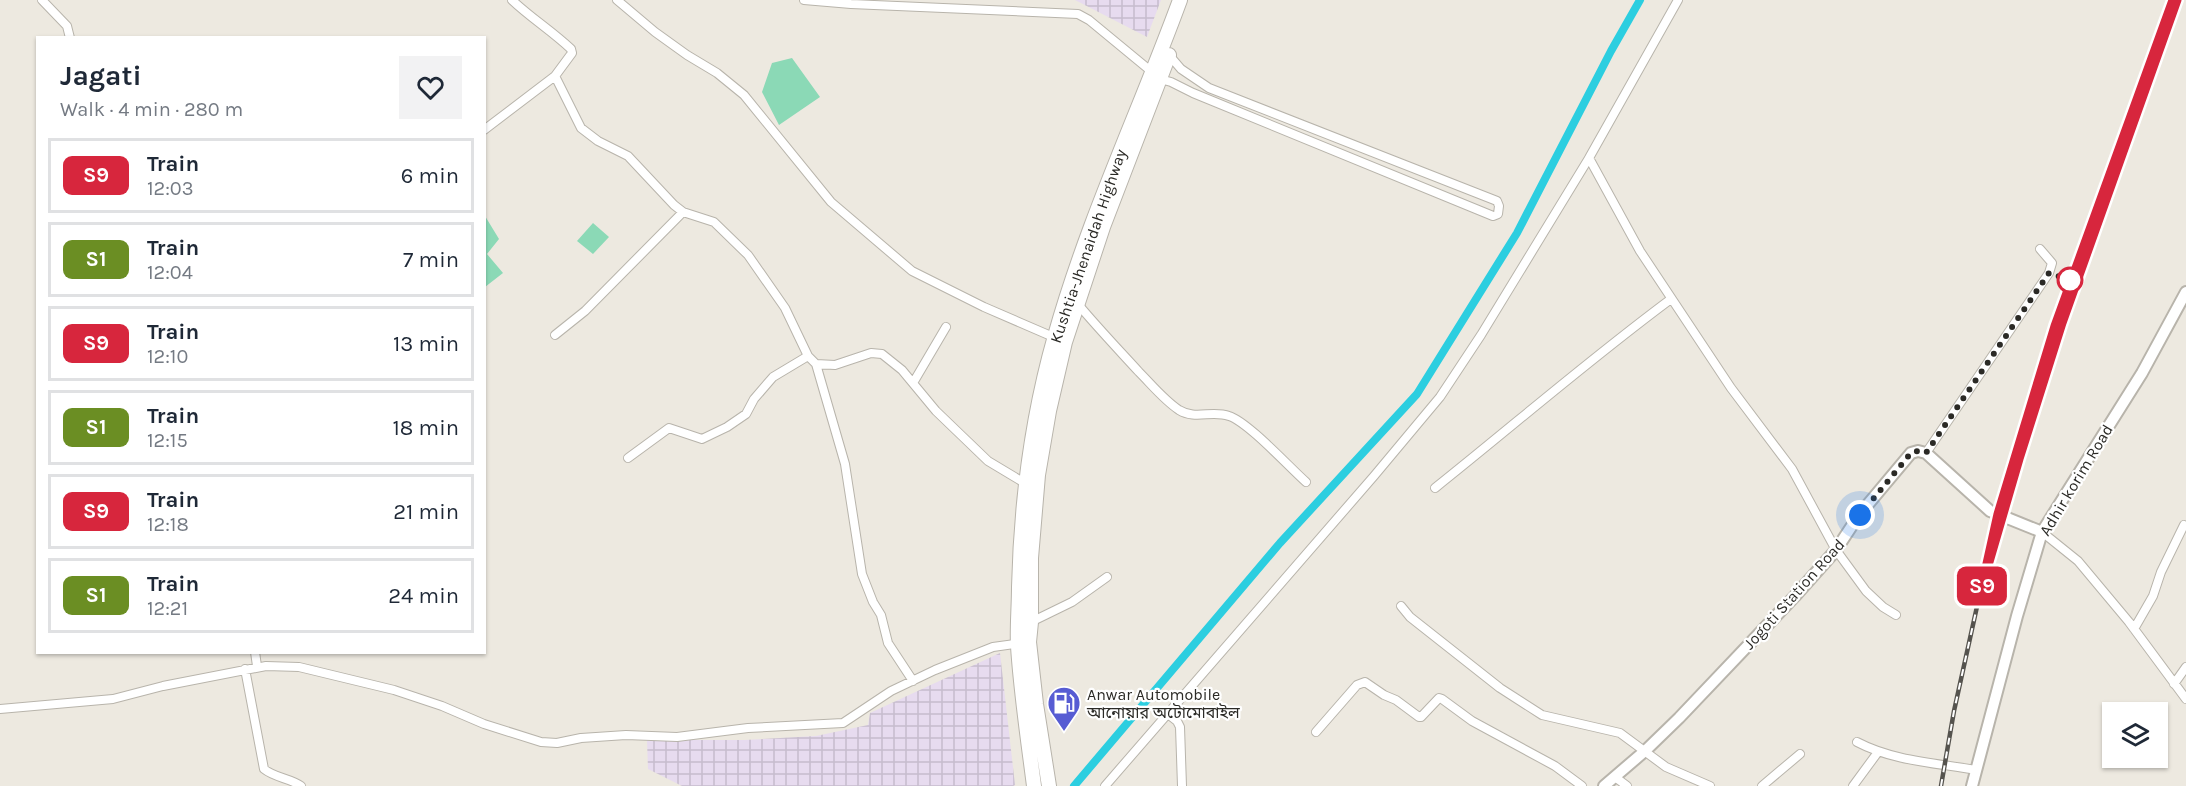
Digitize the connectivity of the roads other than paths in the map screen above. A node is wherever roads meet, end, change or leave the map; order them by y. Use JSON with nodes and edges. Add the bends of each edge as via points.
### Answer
{"nodes":[{"id":1,"x":42,"y":0,"type":"edge"},
{"id":2,"x":512,"y":0,"type":"edge"},
{"id":3,"x":617,"y":0,"type":"edge"},
{"id":4,"x":804,"y":0,"type":"edge"},
{"id":5,"x":1180,"y":0,"type":"edge"},
{"id":6,"x":1190,"y":0,"type":"edge"},
{"id":7,"x":1678,"y":0,"type":"edge"},
{"id":8,"x":70,"y":36,"type":"edge"},
{"id":9,"x":1160,"y":66,"type":"junction"},
{"id":10,"x":555,"y":76,"type":"junction"},
{"id":11,"x":486,"y":128,"type":"edge"},
{"id":12,"x":1589,"y":158,"type":"junction"},
{"id":13,"x":683,"y":212,"type":"junction"},
{"id":14,"x":2040,"y":249,"type":"dead end"},
{"id":15,"x":2186,"y":292,"type":"edge"},
{"id":16,"x":1671,"y":299,"type":"junction"},
{"id":17,"x":1077,"y":303,"type":"junction"},
{"id":18,"x":946,"y":327,"type":"dead end"},
{"id":19,"x":555,"y":335,"type":"dead end"},
{"id":20,"x":1059,"y":340,"type":"junction"},
{"id":21,"x":808,"y":356,"type":"junction"},
{"id":22,"x":816,"y":364,"type":"junction"},
{"id":23,"x":913,"y":383,"type":"junction"},
{"id":24,"x":1926,"y":453,"type":"junction"},
{"id":25,"x":628,"y":458,"type":"dead end"},
{"id":26,"x":1306,"y":482,"type":"dead end"},
{"id":27,"x":1031,"y":487,"type":"junction"},
{"id":28,"x":1435,"y":488,"type":"dead end"},
{"id":29,"x":2184,"y":525,"type":"dead end"},
{"id":30,"x":2042,"y":531,"type":"junction"},
{"id":31,"x":1836,"y":550,"type":"junction"},
{"id":32,"x":1107,"y":577,"type":"dead end"},
{"id":33,"x":1401,"y":606,"type":"dead end"},
{"id":34,"x":1896,"y":615,"type":"dead end"},
{"id":35,"x":1031,"y":622,"type":"junction"},
{"id":36,"x":2134,"y":629,"type":"junction"},
{"id":37,"x":1023,"y":643,"type":"junction"},
{"id":38,"x":255,"y":654,"type":"edge"},
{"id":39,"x":257,"y":666,"type":"junction"},
{"id":40,"x":2186,"y":667,"type":"edge"},
{"id":41,"x":245,"y":669,"type":"junction"},
{"id":42,"x":913,"y":681,"type":"junction"},
{"id":43,"x":2174,"y":684,"type":"junction"},
{"id":44,"x":2186,"y":699,"type":"edge"},
{"id":45,"x":0,"y":710,"type":"edge"},
{"id":46,"x":1167,"y":714,"type":"junction"},
{"id":47,"x":1316,"y":732,"type":"dead end"},
{"id":48,"x":1857,"y":742,"type":"dead end"},
{"id":49,"x":1646,"y":750,"type":"junction"},
{"id":50,"x":1878,"y":752,"type":"junction"},
{"id":51,"x":1800,"y":754,"type":"dead end"},
{"id":52,"x":1976,"y":770,"type":"junction"},
{"id":53,"x":1615,"y":777,"type":"junction"},
{"id":54,"x":1049,"y":785,"type":"edge"},
{"id":55,"x":301,"y":786,"type":"edge"},
{"id":56,"x":1034,"y":786,"type":"edge"},
{"id":57,"x":1105,"y":786,"type":"edge"},
{"id":58,"x":1182,"y":786,"type":"edge"},
{"id":59,"x":1582,"y":786,"type":"edge"},
{"id":60,"x":1604,"y":786,"type":"edge"},
{"id":61,"x":1627,"y":786,"type":"edge"},
{"id":62,"x":1710,"y":786,"type":"edge"},
{"id":63,"x":1762,"y":786,"type":"edge"},
{"id":64,"x":1853,"y":786,"type":"edge"},
{"id":65,"x":1972,"y":786,"type":"edge"}],
"edges":[{"from":1,"to":8,"type":"street","via":[[67,26]]},
{"from":2,"to":10,"type":"street","via":[[572,48]]},
{"from":3,"to":20,"type":"street","via":[[744,95],[831,202],[912,271]]},
{"from":4,"to":9,"type":"street","via":[[1078,14]]},
{"from":5,"to":9,"type":"highway","name":"Kushtia-Jhenaidah Highway"},
{"from":6,"to":9,"type":"highway","name":"Kushtia-Jhenaidah Highway"},
{"from":7,"to":12,"type":"street"},
{"from":9,"to":9,"type":"street","via":[[1181,69],[1209,87],[1497,201],[1498,214],[1493,216],[1193,93],[1171,82]]},
{"from":9,"to":17,"type":"highway","name":"Kushtia-Jhenaidah Highway"},
{"from":9,"to":20,"type":"highway","name":"Kushtia-Jhenaidah Highway","via":[[1092,225]]},
{"from":10,"to":11,"type":"street"},
{"from":10,"to":13,"type":"street","via":[[581,128],[628,156]]},
{"from":12,"to":16,"type":"street"},
{"from":12,"to":46,"type":"street","via":[[1440,397]]},
{"from":13,"to":19,"type":"street","via":[[585,311]]},
{"from":13,"to":21,"type":"street","via":[[714,222],[748,255],[784,308]]},
{"from":14,"to":24,"type":"street","via":[[2052,263],[2049,273]]},
{"from":15,"to":30,"type":"street","name":"Adhir korim Road","via":[[2142,373]]},
{"from":16,"to":28,"type":"street"},
{"from":16,"to":31,"type":"street","via":[[1792,469]]},
{"from":17,"to":20,"type":"highway","name":"Kushtia-Jhenaidah Highway"},
{"from":17,"to":26,"type":"street","via":[[1178,409],[1191,415],[1229,416],[1246,426]]},
{"from":18,"to":23,"type":"street"},
{"from":20,"to":27,"type":"highway","name":"Kushtia-Jhenaidah Highway"},
{"from":21,"to":22,"type":"street"},
{"from":21,"to":25,"type":"street","via":[[773,377],[746,414],[727,427],[702,439],[669,428]]},
{"from":22,"to":23,"type":"street","via":[[835,365],[871,353],[882,354]]},
{"from":22,"to":42,"type":"street","via":[[845,464],[862,574],[881,615],[888,643]]},
{"from":23,"to":27,"type":"street","via":[[988,461]]},
{"from":24,"to":30,"type":"street","via":[[1990,511]]},
{"from":24,"to":31,"type":"street","name":"Jogoti Station Road","via":[[1911,453]]},
{"from":27,"to":35,"type":"highway","name":"Kushtia-Jhenaidah Highway"},
{"from":27,"to":37,"type":"highway","name":"Kushtia-Jhenaidah Highway","via":[[1020,556]]},
{"from":29,"to":36,"type":"street"},
{"from":30,"to":36,"type":"street","via":[[2078,561]]},
{"from":30,"to":52,"type":"street","name":"Adhir korim Road"},
{"from":31,"to":34,"type":"street","via":[[1866,591]]},
{"from":31,"to":49,"type":"street","name":"Jogoti Station Road"},
{"from":32,"to":35,"type":"street","via":[[1072,602]]},
{"from":33,"to":49,"type":"street","via":[[1500,688],[1542,715],[1620,734]]},
{"from":35,"to":37,"type":"highway","name":"Kushtia-Jhenaidah Highway"},
{"from":36,"to":43,"type":"street"},
{"from":37,"to":42,"type":"street","via":[[993,647]]},
{"from":37,"to":54,"type":"highway","name":"Kushtia-Jhenaidah Highway"},
{"from":37,"to":56,"type":"highway","name":"Kushtia-Jhenaidah Highway","via":[[1023,704]]},
{"from":38,"to":39,"type":"street"},
{"from":39,"to":41,"type":"street"},
{"from":39,"to":42,"type":"street","via":[[299,667],[394,690],[544,743],[843,723]]},
{"from":40,"to":43,"type":"street"},
{"from":41,"to":45,"type":"street","via":[[113,699]]},
{"from":41,"to":55,"type":"street","via":[[264,769]]},
{"from":43,"to":44,"type":"street"},
{"from":46,"to":57,"type":"street"},
{"from":46,"to":58,"type":"street","via":[[1180,727]]},
{"from":47,"to":59,"type":"street","via":[[1365,682],[1419,717],[1435,700],[1442,699],[1472,721],[1556,766]]},
{"from":48,"to":50,"type":"street"},
{"from":49,"to":53,"type":"street","name":"Jogoti Station Road"},
{"from":49,"to":62,"type":"street","via":[[1666,767]]},
{"from":50,"to":52,"type":"street"},
{"from":50,"to":64,"type":"street"},
{"from":51,"to":63,"type":"street"},
{"from":52,"to":65,"type":"street","name":"Adhir korim Road"},
{"from":53,"to":60,"type":"street","name":"Jogoti Station Road"},
{"from":53,"to":61,"type":"street"}]}
